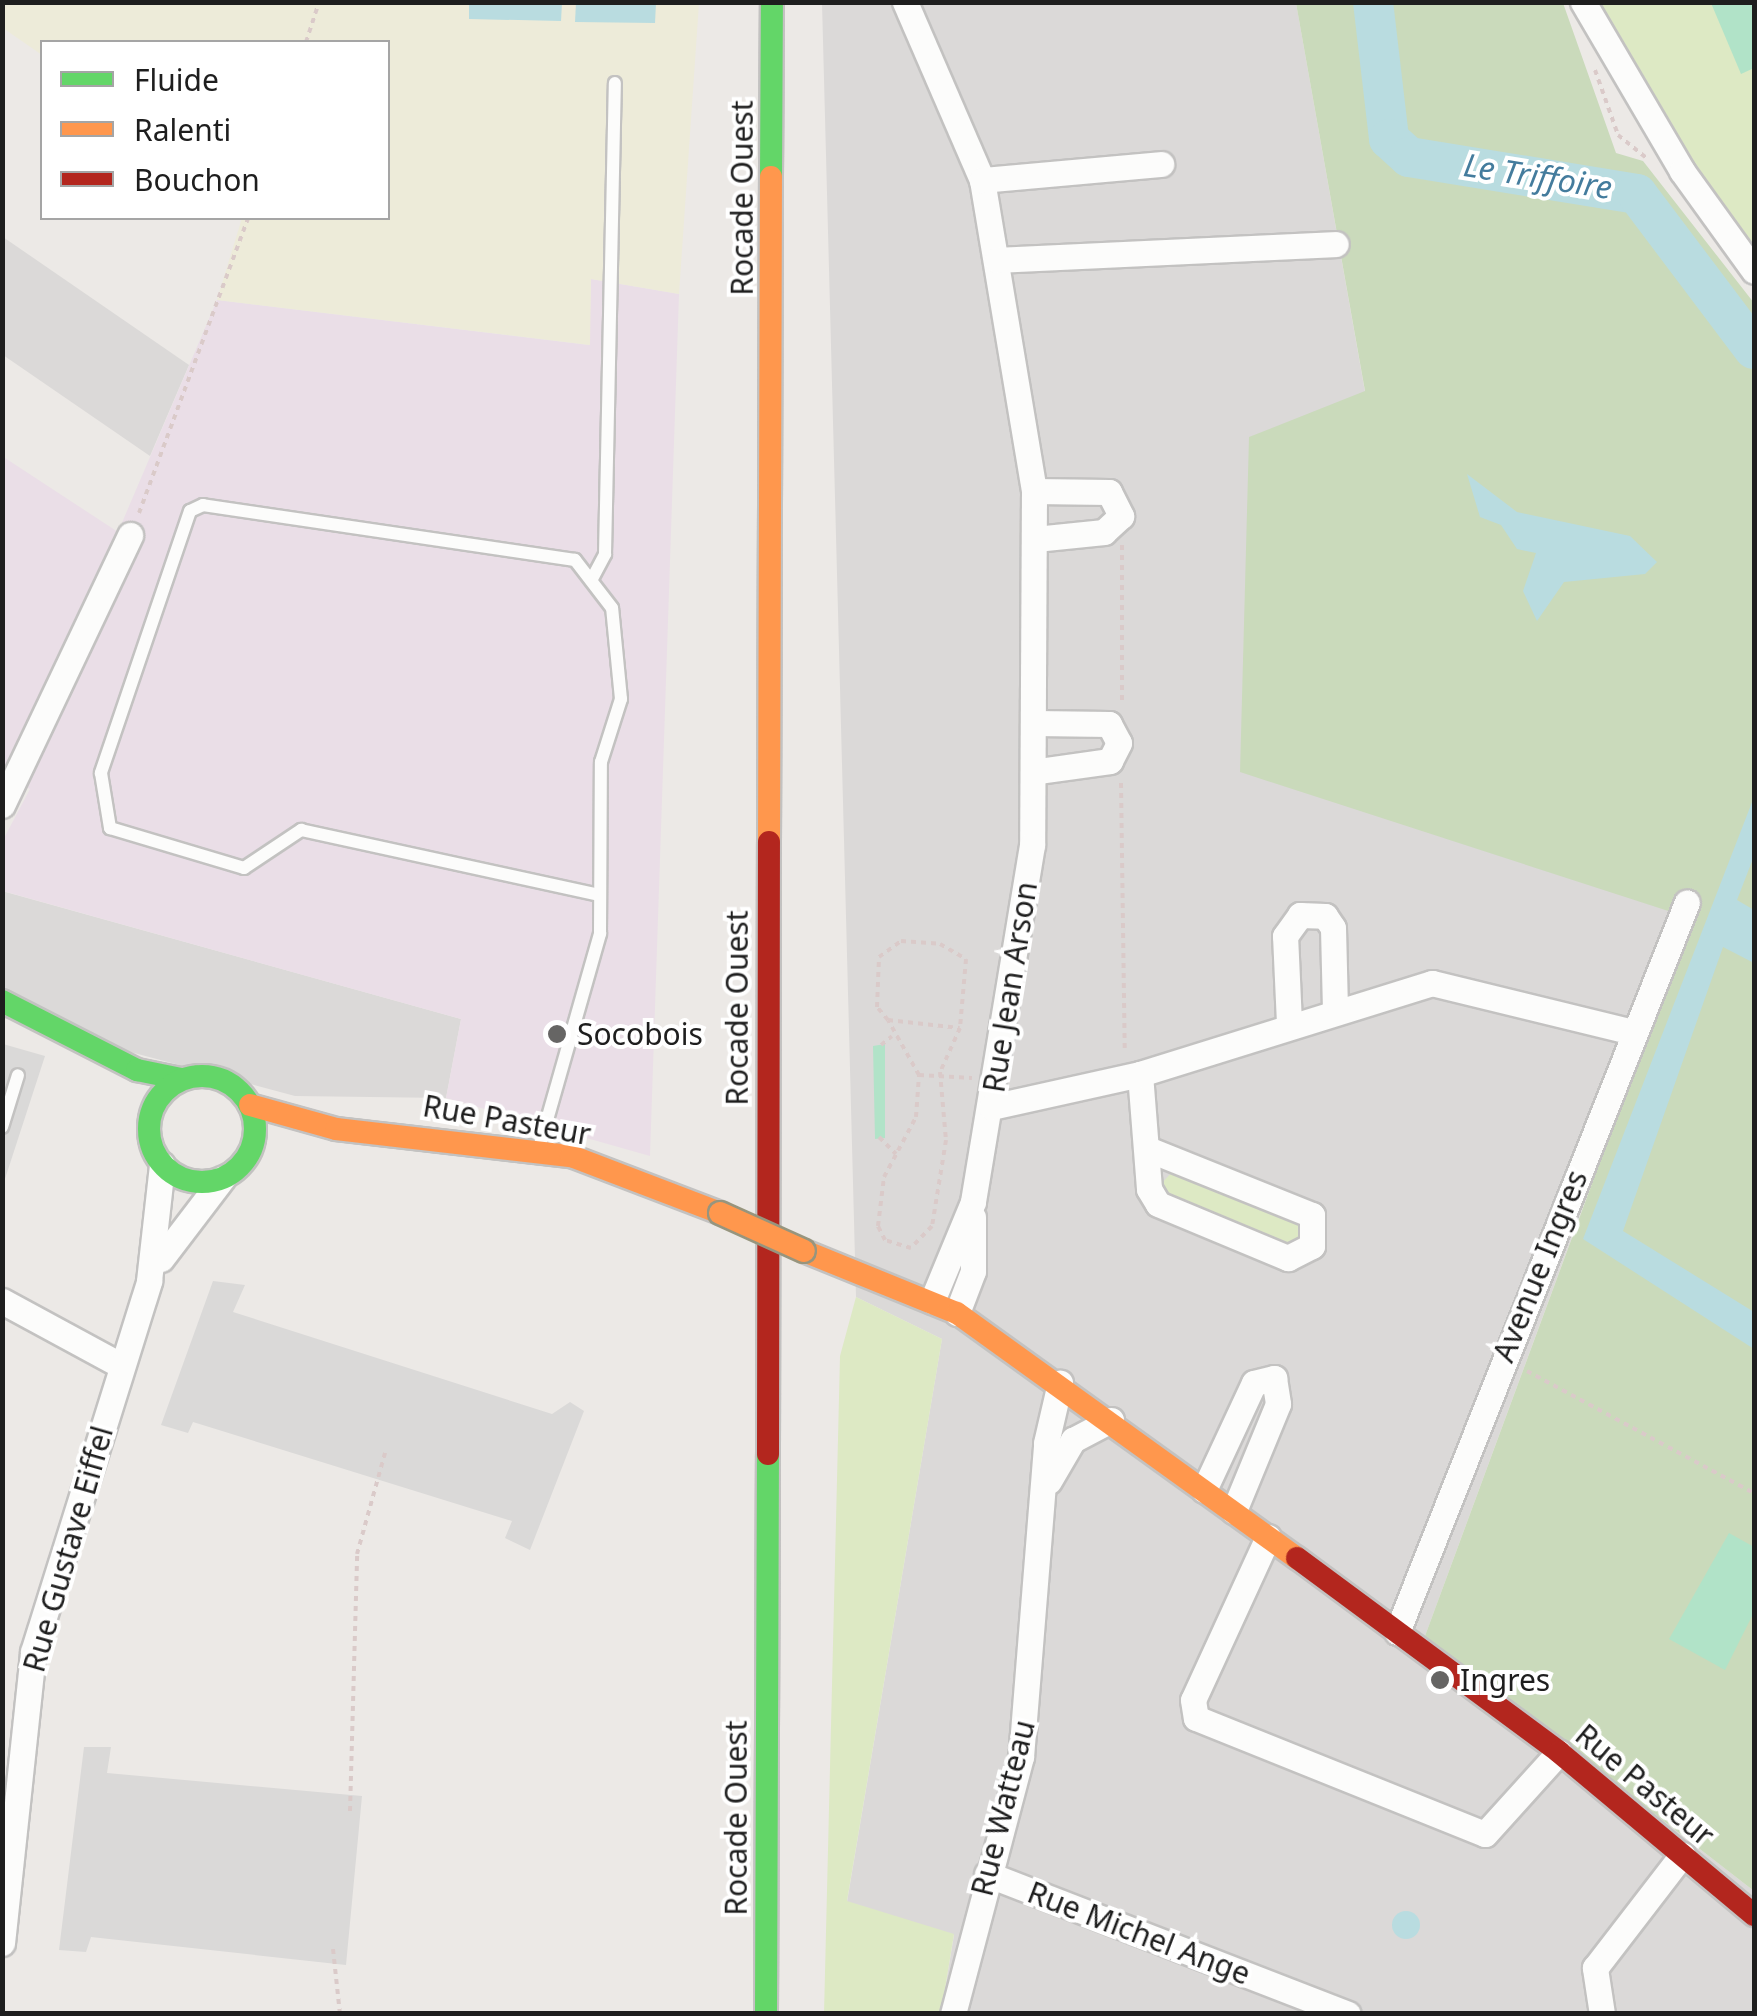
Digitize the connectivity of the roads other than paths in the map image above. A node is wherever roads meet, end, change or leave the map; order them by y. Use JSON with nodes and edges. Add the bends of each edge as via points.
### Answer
{"nodes":[{"id":1,"x":772,"y":2,"type":"edge"},
{"id":2,"x":905,"y":2,"type":"edge"},
{"id":3,"x":1583,"y":2,"type":"edge"},
{"id":4,"x":615,"y":83,"type":"dead end"},
{"id":5,"x":1161,"y":164,"type":"dead end"},
{"id":6,"x":982,"y":180,"type":"junction"},
{"id":7,"x":1336,"y":244,"type":"dead end"},
{"id":8,"x":998,"y":260,"type":"junction"},
{"id":9,"x":1754,"y":271,"type":"edge"},
{"id":10,"x":1034,"y":491,"type":"junction"},
{"id":11,"x":130,"y":535,"type":"road end"},
{"id":12,"x":1035,"y":539,"type":"junction"},
{"id":13,"x":593,"y":578,"type":"junction"},
{"id":14,"x":1036,"y":723,"type":"junction"},
{"id":15,"x":1038,"y":771,"type":"junction"},
{"id":16,"x":2,"y":805,"type":"edge"},
{"id":17,"x":600,"y":895,"type":"junction"},
{"id":18,"x":1686,"y":902,"type":"dead end"},
{"id":19,"x":2,"y":1001,"type":"edge"},
{"id":20,"x":1336,"y":1008,"type":"junction"},
{"id":21,"x":1290,"y":1024,"type":"junction"},
{"id":22,"x":1633,"y":1032,"type":"junction"},
{"id":23,"x":82,"y":1043,"type":"junction"},
{"id":24,"x":18,"y":1075,"type":"dead end"},
{"id":25,"x":1133,"y":1076,"type":"junction"},
{"id":26,"x":181,"y":1079,"type":"junction"},
{"id":27,"x":250,"y":1106,"type":"junction"},
{"id":28,"x":991,"y":1107,"type":"junction"},
{"id":29,"x":149,"y":1122,"type":"junction"},
{"id":30,"x":2,"y":1126,"type":"edge"},
{"id":31,"x":336,"y":1129,"type":"junction"},
{"id":32,"x":1148,"y":1149,"type":"junction"},
{"id":33,"x":538,"y":1150,"type":"junction"},
{"id":34,"x":162,"y":1164,"type":"junction"},
{"id":35,"x":232,"y":1171,"type":"junction"},
{"id":36,"x":973,"y":1202,"type":"junction"},
{"id":37,"x":149,"y":1281,"type":"junction"},
{"id":38,"x":2,"y":1301,"type":"edge"},
{"id":39,"x":932,"y":1301,"type":"junction"},
{"id":40,"x":958,"y":1314,"type":"junction"},
{"id":41,"x":122,"y":1366,"type":"junction"},
{"id":42,"x":1060,"y":1383,"type":"junction"},
{"id":43,"x":1111,"y":1420,"type":"junction"},
{"id":44,"x":1049,"y":1481,"type":"junction"},
{"id":45,"x":1204,"y":1490,"type":"junction"},
{"id":46,"x":1234,"y":1512,"type":"junction"},
{"id":47,"x":1268,"y":1537,"type":"junction"},
{"id":48,"x":1398,"y":1632,"type":"junction"},
{"id":49,"x":1559,"y":1752,"type":"junction"},
{"id":50,"x":1682,"y":1855,"type":"junction"},
{"id":51,"x":987,"y":1874,"type":"junction"},
{"id":52,"x":1754,"y":1916,"type":"edge"},
{"id":53,"x":2,"y":1943,"type":"edge"},
{"id":54,"x":766,"y":2014,"type":"edge"},
{"id":55,"x":953,"y":2014,"type":"edge"},
{"id":56,"x":1348,"y":2014,"type":"edge"},
{"id":57,"x":1602,"y":2014,"type":"edge"}],
"edges":[{"from":1,"to":54,"type":"street","name":"Rocade Ouest"},
{"from":2,"to":6,"type":"street","name":"Rue Jean Arson"},
{"from":3,"to":9,"type":"street","via":[[1682,171]]},
{"from":4,"to":13,"type":"lane","via":[[605,554]]},
{"from":5,"to":6,"type":"street"},
{"from":6,"to":8,"type":"street","name":"Rue Jean Arson"},
{"from":7,"to":8,"type":"street"},
{"from":8,"to":10,"type":"street","name":"Rue Jean Arson"},
{"from":10,"to":12,"type":"street","name":"Rue Jean Arson"},
{"from":10,"to":12,"type":"street","via":[[1108,492],[1120,516],[1104,532]]},
{"from":11,"to":16,"type":"street"},
{"from":12,"to":14,"type":"street","name":"Rue Jean Arson"},
{"from":13,"to":17,"type":"lane","via":[[612,608],[622,700],[601,762]]},
{"from":13,"to":17,"type":"lane","via":[[574,560],[202,505],[190,511],[142,636],[100,773],[110,828],[244,868],[301,830]]},
{"from":14,"to":15,"type":"street","name":"Rue Jean Arson"},
{"from":14,"to":15,"type":"street","via":[[1108,724],[1119,743],[1110,761]]},
{"from":15,"to":28,"type":"street","name":"Rue Jean Arson"},
{"from":17,"to":33,"type":"lane","via":[[600,934]]},
{"from":18,"to":22,"type":"street","name":"Avenue Ingres"},
{"from":19,"to":23,"type":"street"},
{"from":20,"to":21,"type":"street"},
{"from":20,"to":21,"type":"street","via":[[1334,928],[1325,916],[1300,916],[1284,936]]},
{"from":20,"to":22,"type":"street","via":[[1432,983],[1471,986]]},
{"from":21,"to":25,"type":"street"},
{"from":22,"to":48,"type":"street","name":"Avenue Ingres"},
{"from":23,"to":26,"type":"street"},
{"from":23,"to":29,"type":"street"},
{"from":24,"to":30,"type":"lane"},
{"from":25,"to":28,"type":"street"},
{"from":25,"to":32,"type":"street"},
{"from":26,"to":27,"type":"street","via":[[228,1082]]},
{"from":26,"to":29,"type":"street"},
{"from":27,"to":31,"type":"street","name":"Rue Pasteur"},
{"from":27,"to":35,"type":"street","via":[[256,1136]]},
{"from":28,"to":36,"type":"street","name":"Rue Jean Arson"},
{"from":29,"to":34,"type":"street"},
{"from":31,"to":33,"type":"street","name":"Rue Pasteur"},
{"from":31,"to":35,"type":"street","name":"Rue Pasteur","via":[[285,1143]]},
{"from":32,"to":32,"type":"street","via":[[1158,1204],[1288,1258],[1312,1246],[1312,1216]]},
{"from":33,"to":39,"type":"street","name":"Rue Pasteur","bridge":true,"via":[[720,1213]]},
{"from":34,"to":35,"type":"street","via":[[190,1181]]},
{"from":34,"to":37,"type":"street","name":"Rue Gustave Eiffel"},
{"from":35,"to":37,"type":"street","name":"Rue Gustave Eiffel","via":[[181,1222]]},
{"from":36,"to":39,"type":"street","name":"Rue Jean Arson"},
{"from":36,"to":40,"type":"street","name":"Rue Jean Arson","via":[[974,1270]]},
{"from":37,"to":41,"type":"street","name":"Rue Gustave Eiffel"},
{"from":38,"to":41,"type":"street"},
{"from":39,"to":40,"type":"street","name":"Rue Pasteur"},
{"from":40,"to":42,"type":"street","name":"Rue Pasteur"},
{"from":41,"to":53,"type":"street","name":"Rue Gustave Eiffel","via":[[33,1652]]},
{"from":42,"to":43,"type":"street","name":"Rue Pasteur"},
{"from":42,"to":44,"type":"street","name":"Rue Watteau","via":[[1046,1443]]},
{"from":43,"to":44,"type":"street","name":"Rue Watteau","via":[[1074,1440]]},
{"from":43,"to":45,"type":"street","name":"Rue Pasteur"},
{"from":44,"to":51,"type":"street","name":"Rue Watteau","via":[[1020,1757]]},
{"from":45,"to":46,"type":"street","name":"Rue Pasteur"},
{"from":45,"to":46,"type":"street","via":[[1254,1384],[1274,1378],[1278,1404]]},
{"from":46,"to":47,"type":"street","name":"Rue Pasteur"},
{"from":47,"to":48,"type":"street","name":"Rue Pasteur"},
{"from":47,"to":49,"type":"street","via":[[1193,1700],[1213,1730],[1485,1834]]},
{"from":48,"to":49,"type":"street","name":"Rue Pasteur"},
{"from":49,"to":50,"type":"street","name":"Rue Pasteur"},
{"from":50,"to":52,"type":"street","name":"Rue Pasteur"},
{"from":50,"to":57,"type":"street","via":[[1595,1968]]},
{"from":51,"to":55,"type":"street","name":"Rue Watteau"},
{"from":51,"to":56,"type":"street","name":"Rue Michel Ange"}]}
